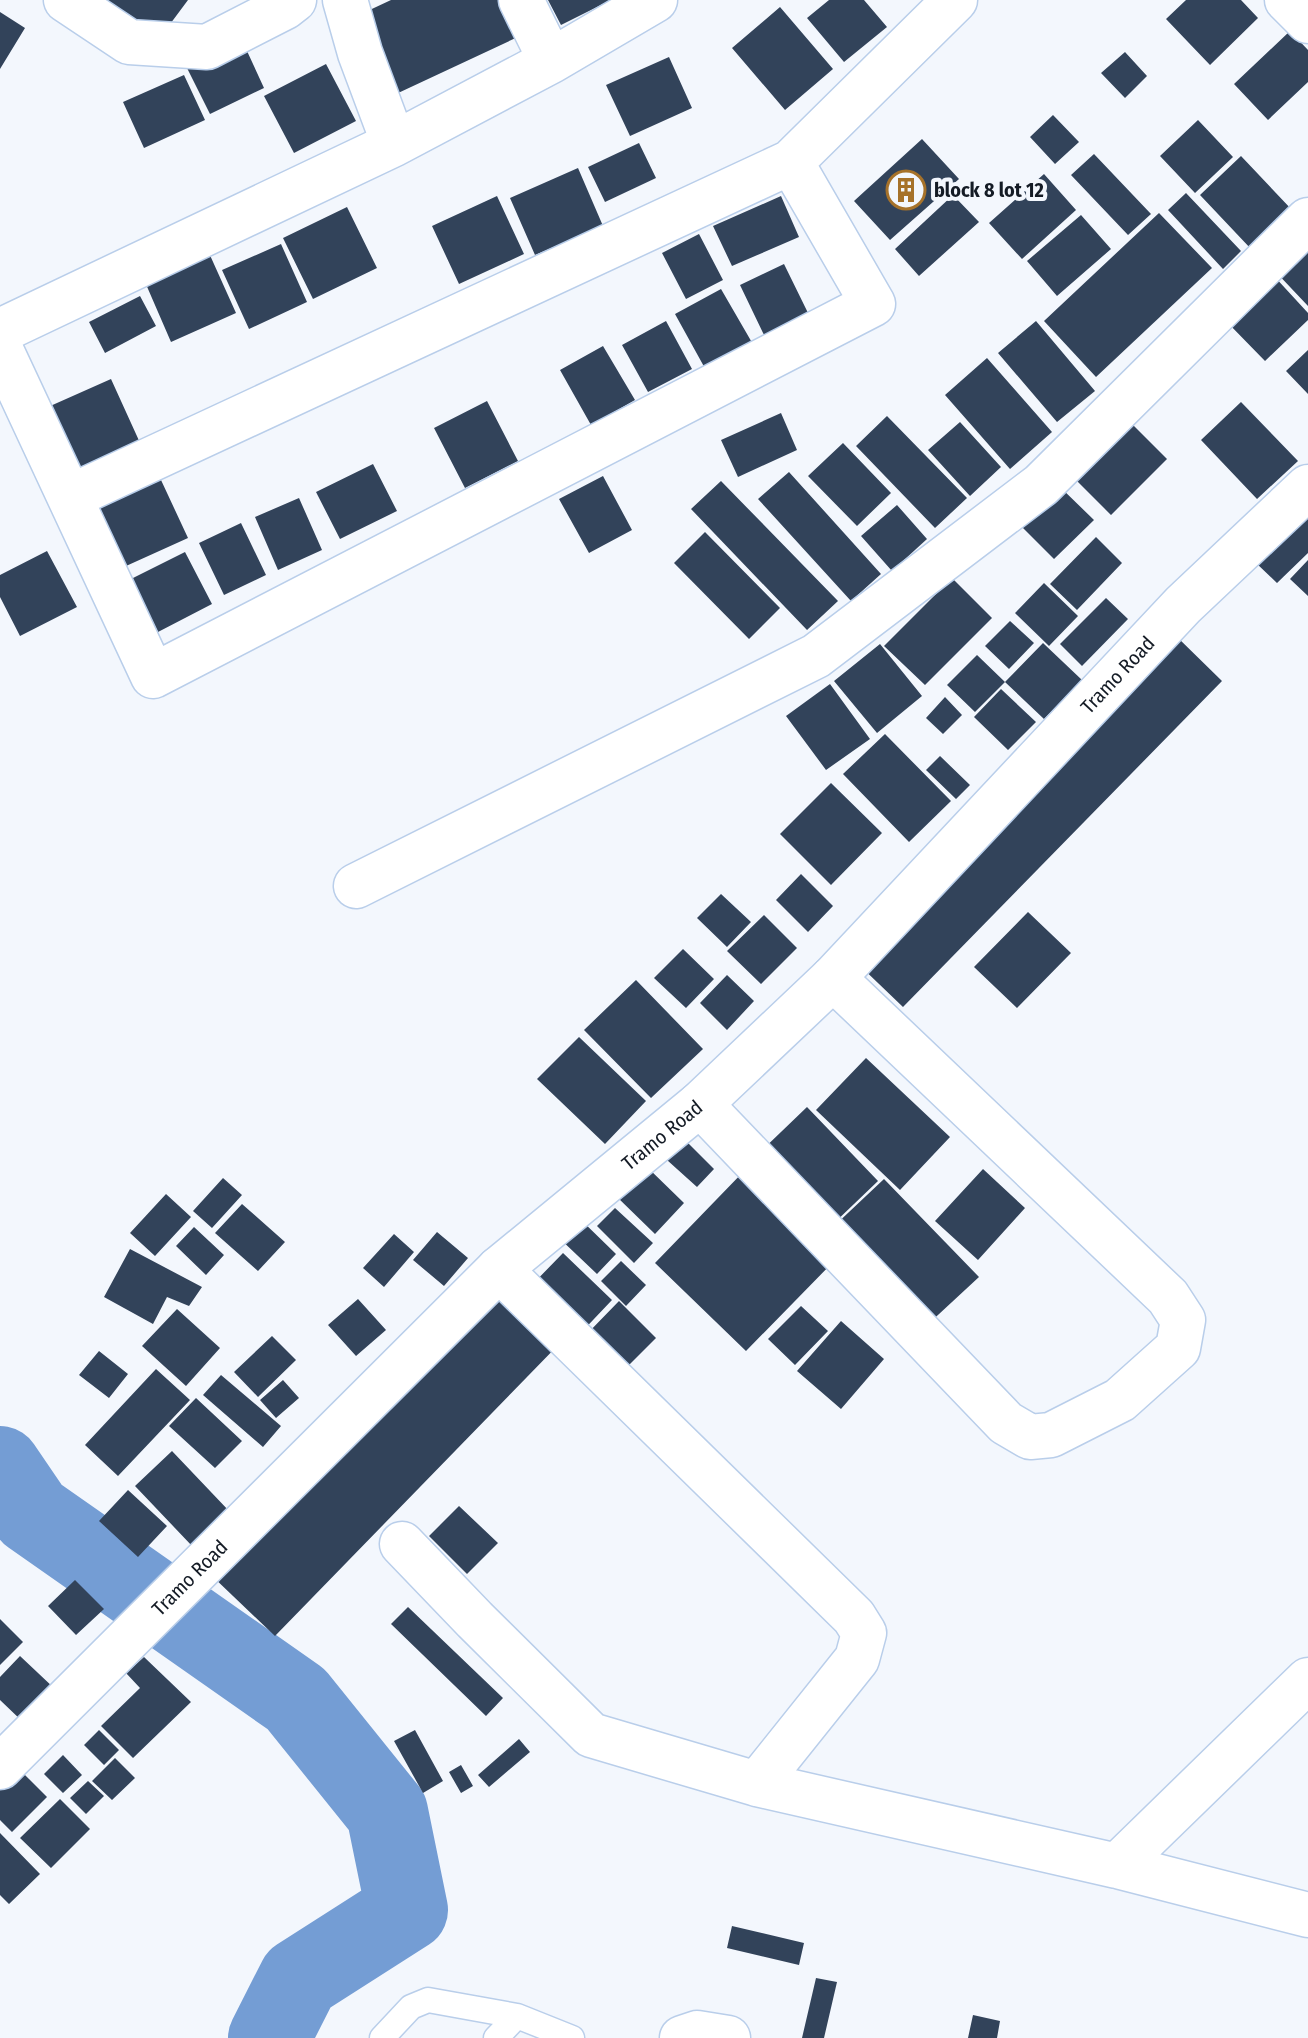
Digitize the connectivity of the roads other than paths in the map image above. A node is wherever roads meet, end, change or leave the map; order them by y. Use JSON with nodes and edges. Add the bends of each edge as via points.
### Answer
{"nodes":[{"id":1,"x":66,"y":0,"type":"edge"},
{"id":2,"x":294,"y":0,"type":"edge"},
{"id":3,"x":345,"y":0,"type":"edge"},
{"id":4,"x":521,"y":0,"type":"edge"},
{"id":5,"x":655,"y":0,"type":"edge"},
{"id":6,"x":955,"y":0,"type":"edge"},
{"id":7,"x":1287,"y":0,"type":"edge"},
{"id":8,"x":1308,"y":21,"type":"edge"},
{"id":9,"x":551,"y":61,"type":"junction"},
{"id":10,"x":394,"y":144,"type":"junction"},
{"id":11,"x":791,"y":162,"type":"junction"},
{"id":12,"x":1308,"y":220,"type":"edge"},
{"id":13,"x":0,"y":331,"type":"edge"},
{"id":14,"x":0,"y":348,"type":"edge"},
{"id":15,"x":1308,"y":487,"type":"edge"},
{"id":16,"x":70,"y":497,"type":"junction"},
{"id":17,"x":356,"y":886,"type":"dead end"},
{"id":18,"x":833,"y":978,"type":"junction"},
{"id":19,"x":700,"y":1104,"type":"junction"},
{"id":20,"x":499,"y":1269,"type":"junction"},
{"id":21,"x":402,"y":1544,"type":"dead end"},
{"id":22,"x":1308,"y":1680,"type":"edge"},
{"id":23,"x":0,"y":1767,"type":"edge"},
{"id":24,"x":757,"y":1784,"type":"junction"},
{"id":25,"x":1117,"y":1866,"type":"junction"},
{"id":26,"x":1308,"y":1915,"type":"edge"},
{"id":27,"x":517,"y":2016,"type":"junction"},
{"id":28,"x":382,"y":2038,"type":"edge"},
{"id":29,"x":496,"y":2038,"type":"edge"},
{"id":30,"x":572,"y":2038,"type":"edge"},
{"id":31,"x":682,"y":2038,"type":"edge"},
{"id":32,"x":728,"y":2038,"type":"edge"}],
"edges":[{"from":1,"to":2,"type":"street","via":[[129,42],[207,47]]},
{"from":3,"to":10,"type":"street"},
{"from":4,"to":9,"type":"street"},
{"from":5,"to":9,"type":"street"},
{"from":6,"to":11,"type":"street"},
{"from":7,"to":8,"type":"street"},
{"from":9,"to":10,"type":"street"},
{"from":10,"to":13,"type":"street"},
{"from":11,"to":16,"type":"street"},
{"from":11,"to":16,"type":"street","via":[[873,304],[153,676]]},
{"from":12,"to":17,"type":"street","via":[[1041,485],[816,656]]},
{"from":14,"to":16,"type":"street"},
{"from":15,"to":18,"type":"street","name":"Tramo Road","via":[[1183,605]]},
{"from":18,"to":19,"type":"street","name":"Tramo Road"},
{"from":18,"to":19,"type":"street","via":[[1168,1297],[1183,1320],[1178,1348],[1120,1400],[1051,1435],[1030,1437],[1006,1423]]},
{"from":19,"to":20,"type":"street","name":"Tramo Road"},
{"from":20,"to":23,"type":"street","name":"Tramo Road"},
{"from":20,"to":24,"type":"street","via":[[854,1617],[864,1633],[857,1659]]},
{"from":21,"to":24,"type":"street","via":[[591,1735]]},
{"from":22,"to":25,"type":"street"},
{"from":24,"to":25,"type":"street"},
{"from":25,"to":26,"type":"street"},
{"from":27,"to":28,"type":"lane","via":[[428,2000],[411,2007]]},
{"from":27,"to":29,"type":"lane"},
{"from":27,"to":30,"type":"lane"},
{"from":31,"to":32,"type":"street","via":[[697,2033]]}]}
